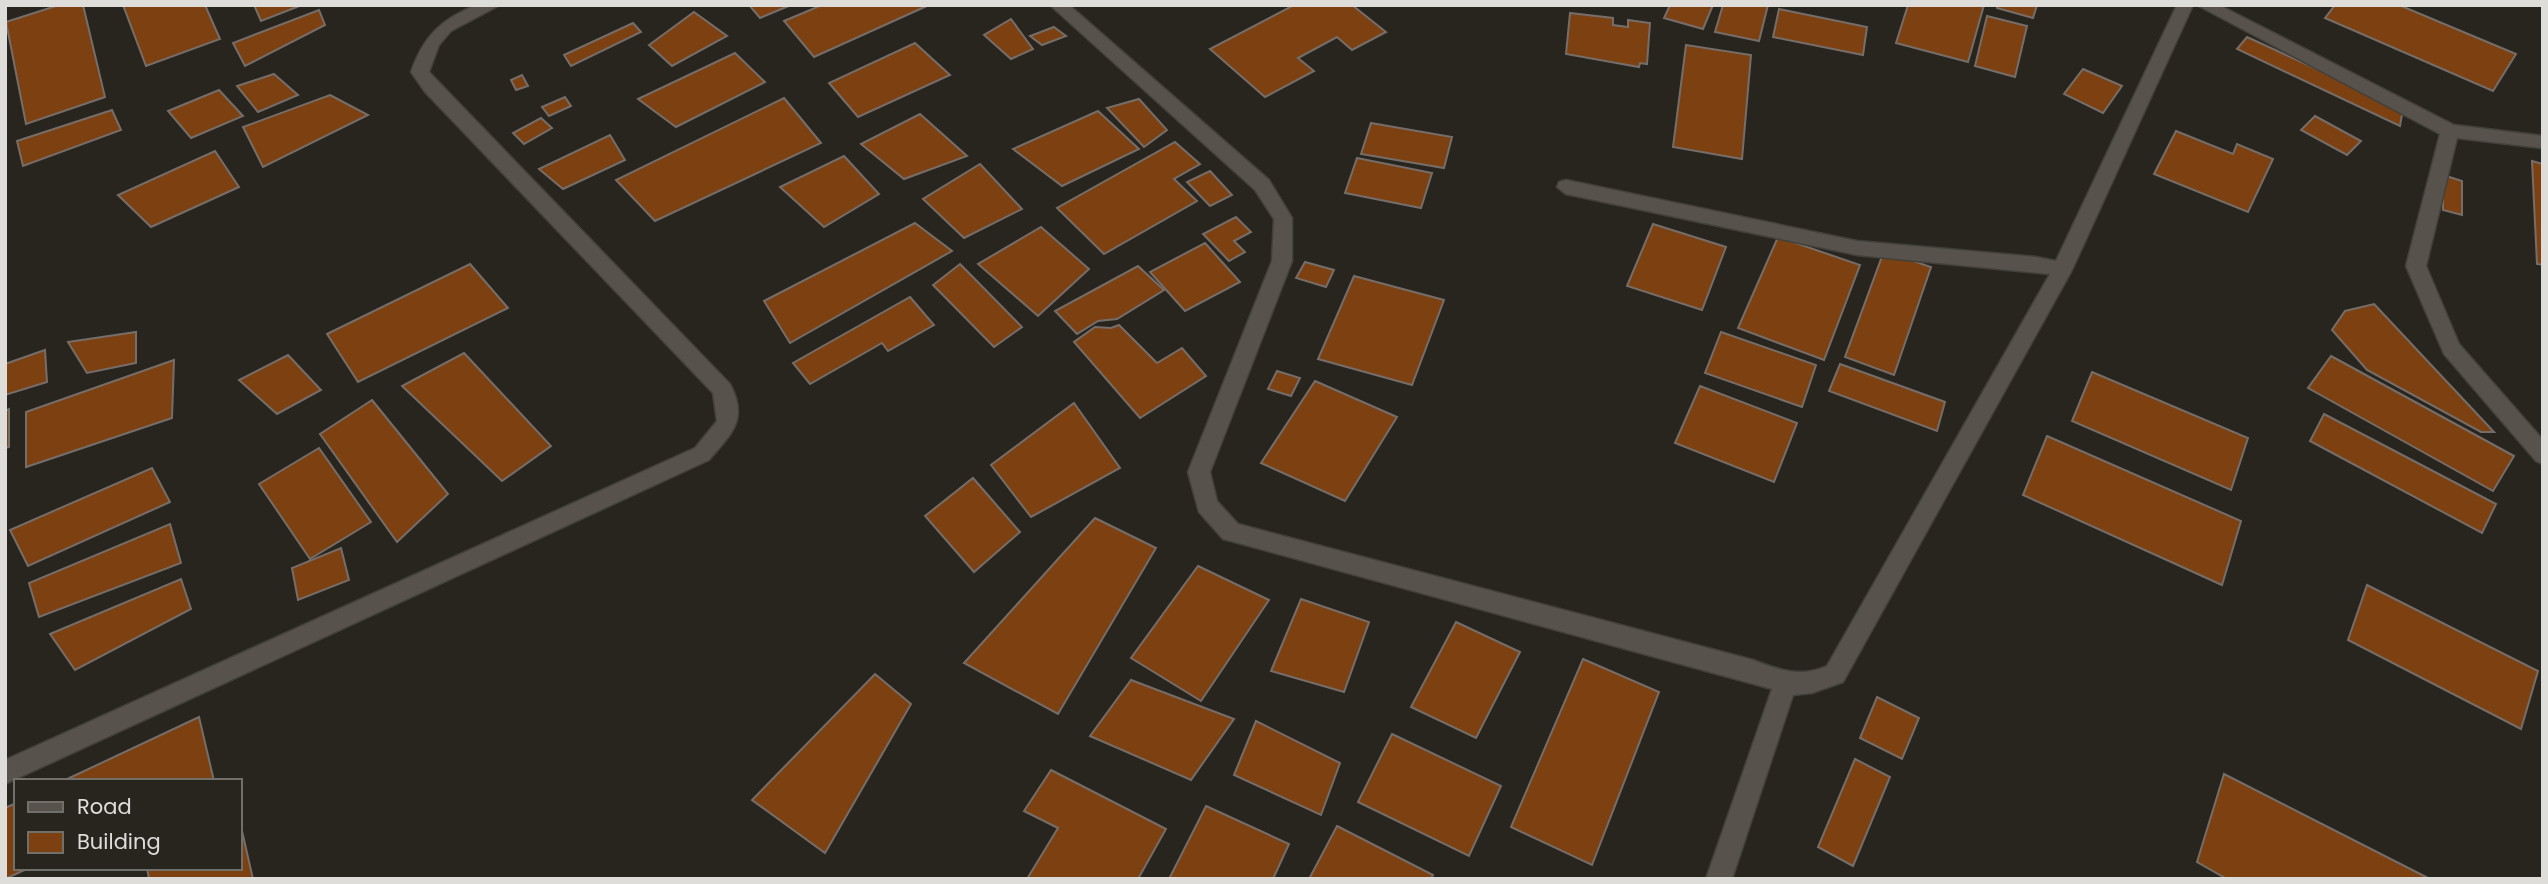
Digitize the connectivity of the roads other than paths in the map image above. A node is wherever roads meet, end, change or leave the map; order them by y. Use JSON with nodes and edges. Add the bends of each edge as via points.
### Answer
{"nodes":[{"id":1,"x":492,"y":5,"type":"edge"},
{"id":2,"x":1058,"y":5,"type":"edge"},
{"id":3,"x":2185,"y":5,"type":"edge"},
{"id":4,"x":2205,"y":5,"type":"edge"},
{"id":5,"x":2450,"y":131,"type":"junction"},
{"id":6,"x":2543,"y":142,"type":"edge"},
{"id":7,"x":1566,"y":187,"type":"dead end"},
{"id":8,"x":2062,"y":270,"type":"junction"},
{"id":9,"x":2543,"y":455,"type":"edge"},
{"id":10,"x":1785,"y":684,"type":"junction"},
{"id":11,"x":5,"y":772,"type":"edge"},
{"id":12,"x":1719,"y":879,"type":"edge"}],
"edges":[{"from":1,"to":11,"type":"street","via":[[444,26],[427,47],[420,72],[723,390],[728,423],[702,454]]},
{"from":2,"to":10,"type":"street","via":[[1262,185],[1283,218],[1282,261],[1199,472],[1207,505],[1231,532],[1753,671]]},
{"from":3,"to":8,"type":"street"},
{"from":4,"to":5,"type":"street"},
{"from":5,"to":6,"type":"street"},
{"from":5,"to":9,"type":"street","via":[[2416,266],[2451,348]]},
{"from":7,"to":8,"type":"street","via":[[1857,248]]},
{"from":8,"to":10,"type":"street","via":[[1835,674],[1810,686]]},
{"from":10,"to":12,"type":"street"}]}
